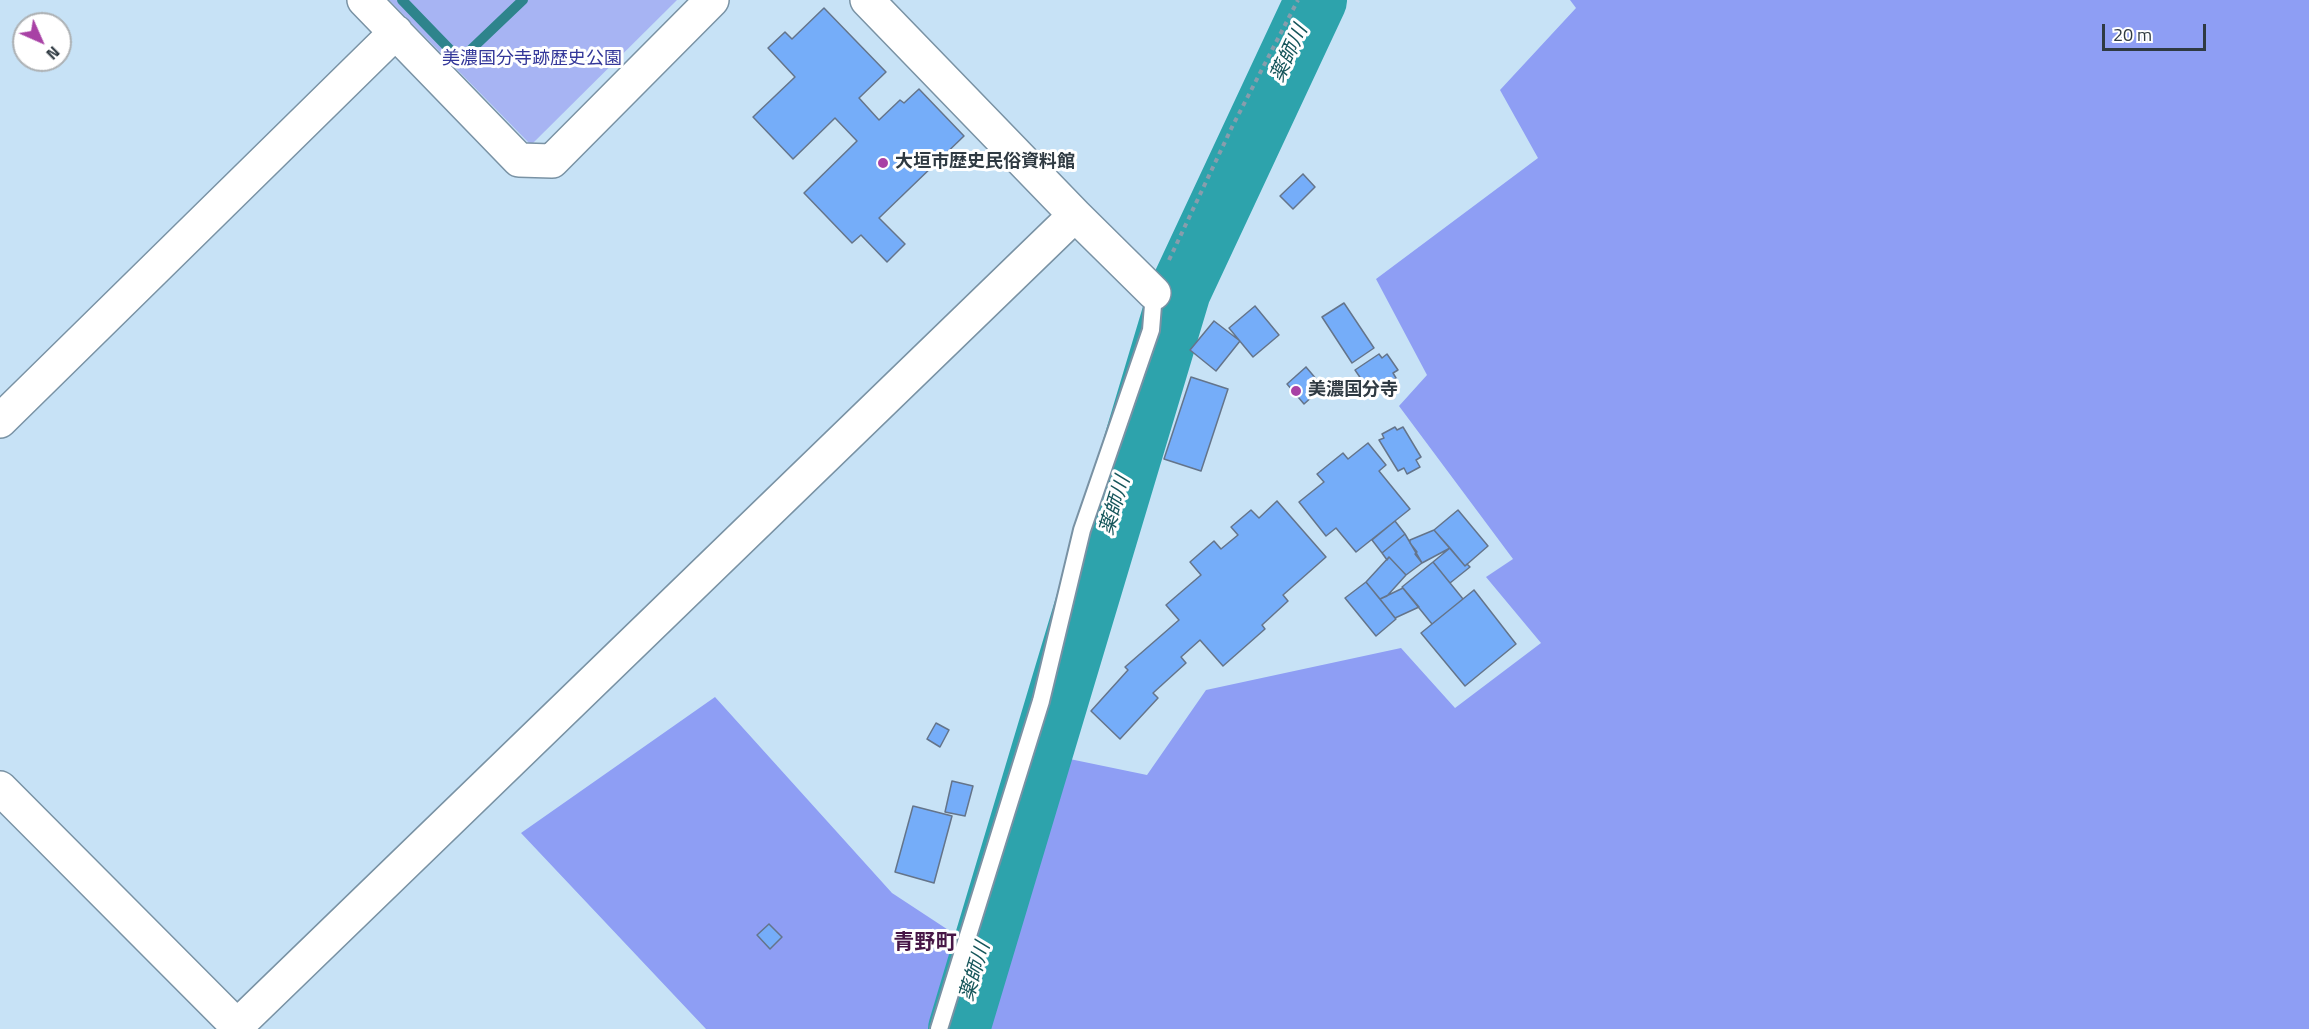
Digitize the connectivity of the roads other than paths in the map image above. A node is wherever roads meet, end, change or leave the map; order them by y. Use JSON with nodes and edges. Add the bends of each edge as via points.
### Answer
{"nodes":[{"id":1,"x":364,"y":0,"type":"edge"},
{"id":2,"x":712,"y":0,"type":"edge"},
{"id":3,"x":867,"y":0,"type":"edge"},
{"id":4,"x":396,"y":32,"type":"junction"},
{"id":5,"x":1075,"y":216,"type":"junction"},
{"id":6,"x":1154,"y":293,"type":"joint"},
{"id":7,"x":0,"y":422,"type":"edge"},
{"id":8,"x":0,"y":788,"type":"edge"},
{"id":9,"x":239,"y":1028,"type":"edge"},
{"id":10,"x":939,"y":1029,"type":"edge"}],
"edges":[{"from":1,"to":4,"type":"street"},
{"from":2,"to":4,"type":"street","via":[[552,161],[519,160]]},
{"from":3,"to":5,"type":"street"},
{"from":4,"to":7,"type":"street"},
{"from":5,"to":6,"type":"street"},
{"from":5,"to":9,"type":"street"},
{"from":6,"to":10,"type":"lane","via":[[1151,330],[1082,530],[1041,700]]},
{"from":8,"to":9,"type":"street"}]}
